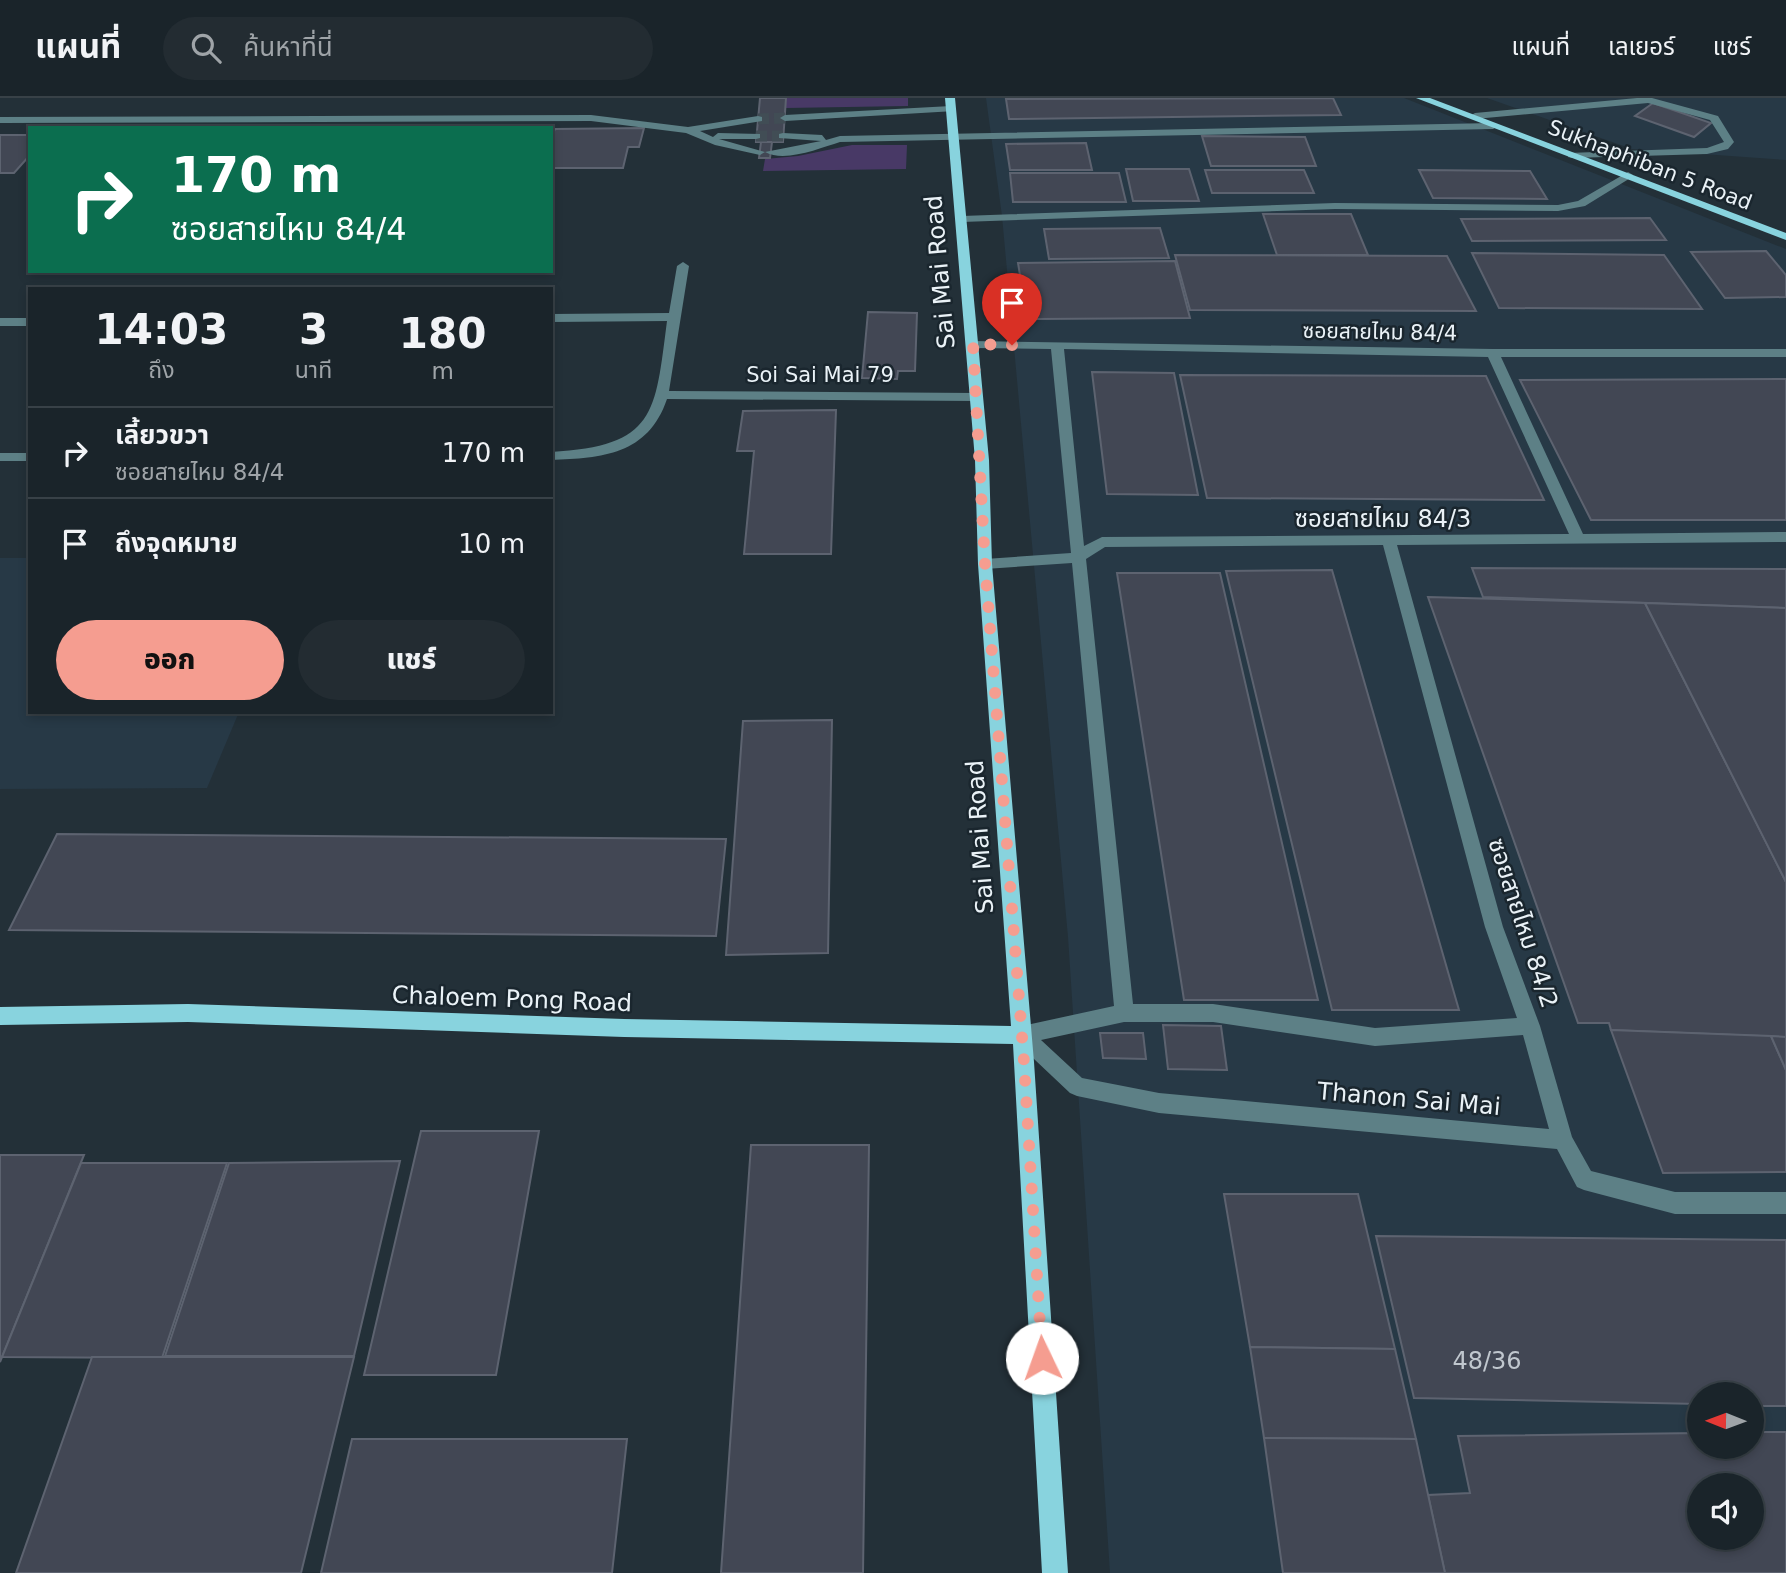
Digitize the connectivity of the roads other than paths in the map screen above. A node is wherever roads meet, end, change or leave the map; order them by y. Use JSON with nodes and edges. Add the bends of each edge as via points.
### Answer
{"nodes":[{"id":1,"x":1421,"y":98,"type":"edge"},
{"id":2,"x":950,"y":104,"type":"edge"},
{"id":3,"x":1469,"y":117,"type":"junction"},
{"id":4,"x":785,"y":118,"type":"tunnel mouth"},
{"id":5,"x":758,"y":119,"type":"tunnel mouth"},
{"id":6,"x":0,"y":120,"type":"edge"},
{"id":7,"x":1493,"y":126,"type":"junction"},
{"id":8,"x":688,"y":130,"type":"junction"},
{"id":9,"x":704,"y":136,"type":"junction"},
{"id":10,"x":756,"y":136,"type":"tunnel mouth"},
{"id":11,"x":783,"y":136,"type":"tunnel mouth"},
{"id":12,"x":953,"y":138,"type":"junction"},
{"id":13,"x":840,"y":139,"type":"junction"},
{"id":14,"x":1572,"y":155,"type":"junction"},
{"id":15,"x":1628,"y":175,"type":"junction"},
{"id":16,"x":962,"y":219,"type":"junction"},
{"id":17,"x":1786,"y":237,"type":"edge"},
{"id":18,"x":683,"y":266,"type":"dead end"},
{"id":19,"x":674,"y":317,"type":"junction"},
{"id":20,"x":553,"y":318,"type":"edge"},
{"id":21,"x":0,"y":322,"type":"edge"},
{"id":22,"x":28,"y":322,"type":"edge"},
{"id":23,"x":973,"y":344,"type":"junction"},
{"id":24,"x":1057,"y":345,"type":"junction"},
{"id":25,"x":1493,"y":353,"type":"junction"},
{"id":26,"x":1786,"y":353,"type":"edge"},
{"id":27,"x":664,"y":395,"type":"junction"},
{"id":28,"x":976,"y":397,"type":"junction"},
{"id":29,"x":553,"y":456,"type":"edge"},
{"id":30,"x":0,"y":457,"type":"edge"},
{"id":31,"x":28,"y":457,"type":"edge"},
{"id":32,"x":1786,"y":537,"type":"edge"},
{"id":33,"x":1578,"y":540,"type":"junction"},
{"id":34,"x":1389,"y":542,"type":"junction"},
{"id":35,"x":1077,"y":558,"type":"junction"},
{"id":36,"x":985,"y":564,"type":"junction"},
{"id":37,"x":1124,"y":1013,"type":"junction"},
{"id":38,"x":0,"y":1016,"type":"edge"},
{"id":39,"x":1530,"y":1026,"type":"junction"},
{"id":40,"x":1021,"y":1035,"type":"junction"},
{"id":41,"x":1563,"y":1140,"type":"junction"},
{"id":42,"x":1786,"y":1203,"type":"edge"},
{"id":43,"x":1055,"y":1573,"type":"edge"}],
"edges":[{"from":1,"to":3,"type":"main road","name":"Sukhaphiban 5 Road"},
{"from":2,"to":4,"type":"street"},
{"from":2,"to":12,"type":"main road","name":"Sai Mai Road"},
{"from":3,"to":7,"type":"main road","name":"Sukhaphiban 5 Road"},
{"from":3,"to":14,"type":"street","via":[[1648,100],[1714,118],[1730,142],[1707,150]]},
{"from":5,"to":8,"type":"street"},
{"from":6,"to":8,"type":"street","via":[[591,118]]},
{"from":7,"to":12,"type":"street"},
{"from":7,"to":14,"type":"main road","name":"Sukhaphiban 5 Road"},
{"from":8,"to":9,"type":"street"},
{"from":9,"to":10,"type":"street"},
{"from":9,"to":13,"type":"street","via":[[765,152]]},
{"from":11,"to":13,"type":"street"},
{"from":12,"to":13,"type":"street"},
{"from":12,"to":16,"type":"main road","name":"Sai Mai Road"},
{"from":14,"to":15,"type":"main road","name":"Sukhaphiban 5 Road"},
{"from":15,"to":16,"type":"street","via":[[1581,204],[1558,208],[1335,206]]},
{"from":15,"to":17,"type":"main road","name":"Sukhaphiban 5 Road"},
{"from":16,"to":23,"type":"main road","name":"Sai Mai Road"},
{"from":18,"to":19,"type":"street"},
{"from":19,"to":20,"type":"street"},
{"from":19,"to":27,"type":"street"},
{"from":21,"to":22,"type":"street"},
{"from":23,"to":24,"type":"street","name":"ซอยสายไหม 84/4"},
{"from":23,"to":28,"type":"main road","name":"Sai Mai Road"},
{"from":24,"to":25,"type":"street","name":"ซอยสายไหม 84/4"},
{"from":24,"to":35,"type":"street"},
{"from":25,"to":26,"type":"street","name":"ซอยสายไหม 84/4"},
{"from":25,"to":33,"type":"street"},
{"from":27,"to":28,"type":"street","name":"Soi Sai Mai 79"},
{"from":27,"to":29,"type":"street","via":[[644,430],[625,447],[588,456]]},
{"from":28,"to":36,"type":"main road","name":"Sai Mai Road"},
{"from":30,"to":31,"type":"street"},
{"from":32,"to":33,"type":"street","name":"ซอยสายไหม 84/3"},
{"from":33,"to":34,"type":"street","name":"ซอยสายไหม 84/3"},
{"from":34,"to":35,"type":"street","name":"ซอยสายไหม 84/3","via":[[1102,542]]},
{"from":34,"to":39,"type":"street","name":"ซอยสายไหม 84/2","via":[[1494,927]]},
{"from":35,"to":36,"type":"street","name":"ซอยสายไหม 84/3"},
{"from":35,"to":37,"type":"street"},
{"from":36,"to":40,"type":"main road","name":"Sai Mai Road"},
{"from":37,"to":39,"type":"street","name":"ซอยสายไหม 84/2","via":[[1213,1013],[1375,1037]]},
{"from":37,"to":40,"type":"street","name":"ซอยสายไหม 84/2"},
{"from":38,"to":40,"type":"main road","name":"Chaloem Pong Road","via":[[188,1013]]},
{"from":39,"to":41,"type":"street"},
{"from":40,"to":41,"type":"street","name":"Thanon Sai Mai","via":[[1077,1086],[1159,1103]]},
{"from":40,"to":43,"type":"main road","name":"Sai Mai Road"},
{"from":41,"to":42,"type":"street","via":[[1584,1180],[1675,1203]]}]}
